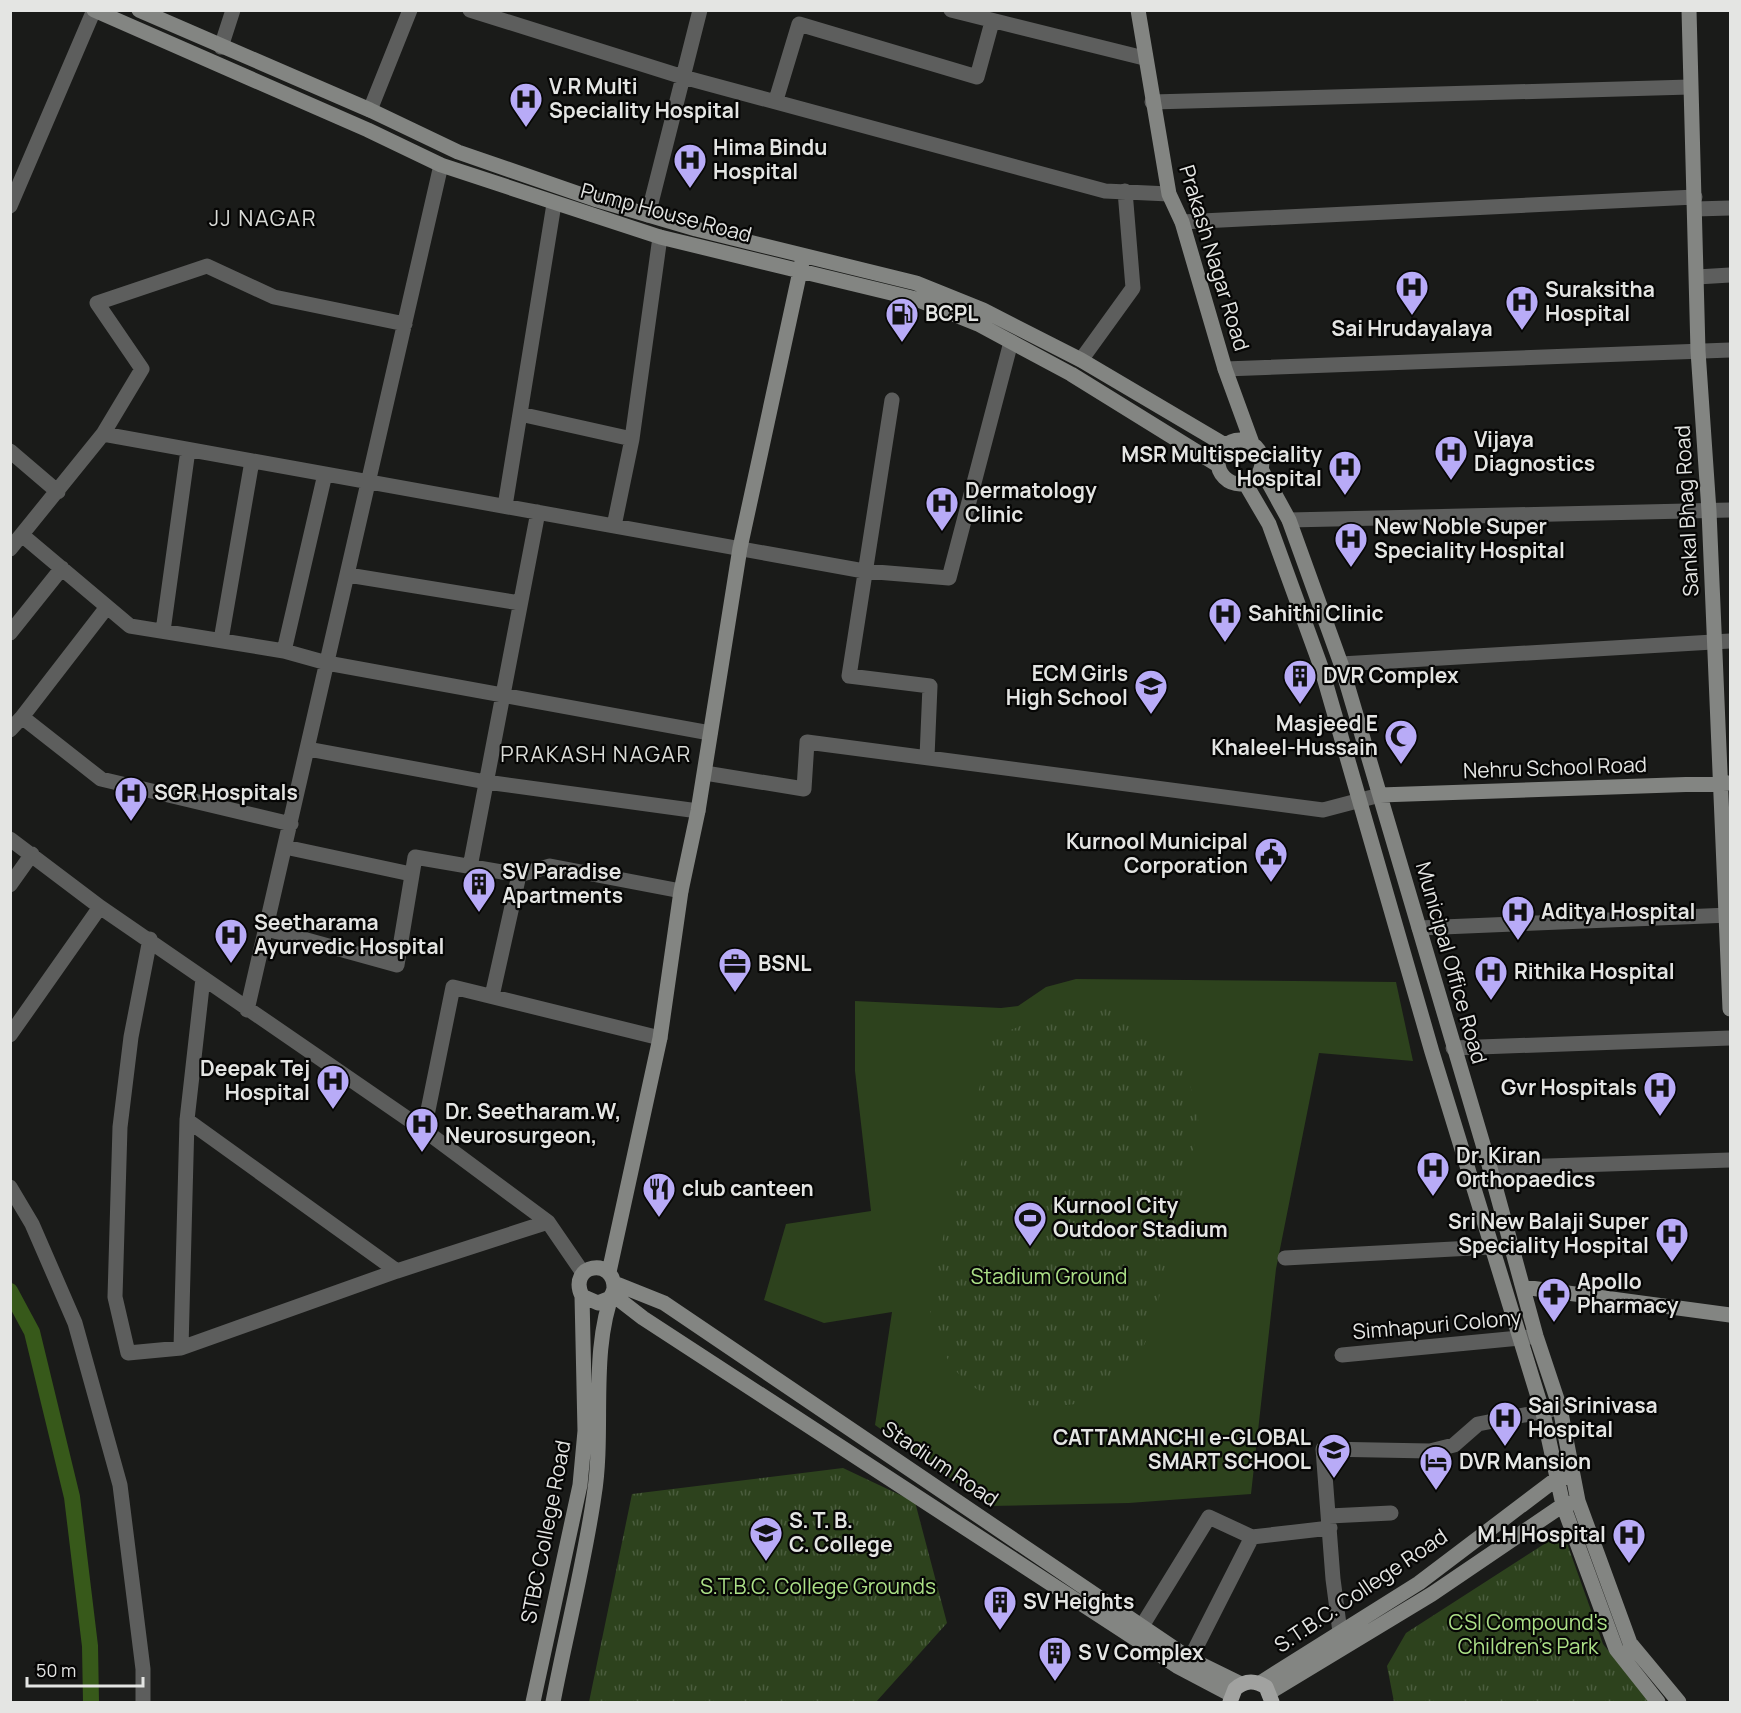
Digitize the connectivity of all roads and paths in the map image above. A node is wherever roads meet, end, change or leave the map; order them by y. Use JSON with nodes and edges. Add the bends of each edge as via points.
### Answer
{"nodes":[{"id":1,"x":139,"y":10,"type":"edge"},
{"id":2,"x":232,"y":10,"type":"edge"},
{"id":3,"x":410,"y":10,"type":"edge"},
{"id":4,"x":470,"y":10,"type":"edge"},
{"id":5,"x":700,"y":10,"type":"edge"},
{"id":6,"x":951,"y":10,"type":"edge"},
{"id":7,"x":1138,"y":10,"type":"edge"},
{"id":8,"x":1689,"y":10,"type":"edge"},
{"id":9,"x":94,"y":11,"type":"edge"},
{"id":10,"x":992,"y":22,"type":"junction"},
{"id":11,"x":221,"y":47,"type":"junction"},
{"id":12,"x":1144,"y":58,"type":"junction"},
{"id":13,"x":683,"y":77,"type":"junction"},
{"id":14,"x":1690,"y":87,"type":"junction"},
{"id":15,"x":776,"y":100,"type":"junction"},
{"id":16,"x":1152,"y":102,"type":"junction"},
{"id":17,"x":370,"y":110,"type":"junction"},
{"id":18,"x":441,"y":165,"type":"junction"},
{"id":19,"x":1125,"y":192,"type":"junction"},
{"id":20,"x":1169,"y":194,"type":"junction"},
{"id":21,"x":1695,"y":203,"type":"junction"},
{"id":22,"x":554,"y":204,"type":"junction"},
{"id":23,"x":10,"y":206,"type":"edge"},
{"id":24,"x":1731,"y":208,"type":"edge"},
{"id":25,"x":648,"y":215,"type":"junction"},
{"id":26,"x":1182,"y":222,"type":"junction"},
{"id":27,"x":660,"y":237,"type":"junction"},
{"id":28,"x":801,"y":263,"type":"junction"},
{"id":29,"x":1731,"y":275,"type":"edge"},
{"id":30,"x":1697,"y":276,"type":"junction"},
{"id":31,"x":405,"y":324,"type":"junction"},
{"id":32,"x":1011,"y":342,"type":"junction"},
{"id":33,"x":1731,"y":350,"type":"edge"},
{"id":34,"x":1698,"y":351,"type":"junction"},
{"id":35,"x":1081,"y":360,"type":"junction"},
{"id":36,"x":1225,"y":369,"type":"junction"},
{"id":37,"x":892,"y":400,"type":"dead end"},
{"id":38,"x":520,"y":414,"type":"junction"},
{"id":39,"x":103,"y":434,"type":"junction"},
{"id":40,"x":632,"y":439,"type":"junction"},
{"id":41,"x":1252,"y":443,"type":"junction"},
{"id":42,"x":1225,"y":445,"type":"junction"},
{"id":43,"x":188,"y":450,"type":"junction"},
{"id":44,"x":13,"y":457,"type":"edge"},
{"id":45,"x":252,"y":461,"type":"junction"},
{"id":46,"x":1218,"y":465,"type":"junction"},
{"id":47,"x":1261,"y":469,"type":"junction"},
{"id":48,"x":325,"y":474,"type":"junction"},
{"id":49,"x":369,"y":482,"type":"junction"},
{"id":50,"x":1245,"y":483,"type":"junction"},
{"id":51,"x":58,"y":492,"type":"junction"},
{"id":52,"x":505,"y":506,"type":"junction"},
{"id":53,"x":1731,"y":510,"type":"edge"},
{"id":54,"x":538,"y":512,"type":"junction"},
{"id":55,"x":1710,"y":512,"type":"junction"},
{"id":56,"x":1289,"y":520,"type":"junction"},
{"id":57,"x":614,"y":526,"type":"junction"},
{"id":58,"x":22,"y":535,"type":"junction"},
{"id":59,"x":10,"y":549,"type":"edge"},
{"id":60,"x":740,"y":549,"type":"junction"},
{"id":61,"x":62,"y":568,"type":"junction"},
{"id":62,"x":864,"y":571,"type":"junction"},
{"id":63,"x":348,"y":575,"type":"junction"},
{"id":64,"x":520,"y":603,"type":"junction"},
{"id":65,"x":107,"y":607,"type":"junction"},
{"id":66,"x":163,"y":631,"type":"junction"},
{"id":67,"x":10,"y":633,"type":"edge"},
{"id":68,"x":221,"y":640,"type":"junction"},
{"id":69,"x":1723,"y":642,"type":"edge"},
{"id":70,"x":284,"y":651,"type":"junction"},
{"id":71,"x":327,"y":663,"type":"junction"},
{"id":72,"x":1341,"y":664,"type":"junction"},
{"id":73,"x":503,"y":696,"type":"junction"},
{"id":74,"x":22,"y":717,"type":"junction"},
{"id":75,"x":10,"y":730,"type":"edge"},
{"id":76,"x":710,"y":733,"type":"junction"},
{"id":77,"x":308,"y":749,"type":"junction"},
{"id":78,"x":927,"y":757,"type":"junction"},
{"id":79,"x":705,"y":773,"type":"junction"},
{"id":80,"x":486,"y":782,"type":"junction"},
{"id":81,"x":1725,"y":783,"type":"edge"},
{"id":82,"x":1380,"y":795,"type":"junction"},
{"id":83,"x":1359,"y":800,"type":"junction"},
{"id":84,"x":699,"y":811,"type":"junction"},
{"id":85,"x":291,"y":824,"type":"junction"},
{"id":86,"x":10,"y":839,"type":"edge"},
{"id":87,"x":285,"y":847,"type":"junction"},
{"id":88,"x":32,"y":854,"type":"junction"},
{"id":89,"x":470,"y":867,"type":"junction"},
{"id":90,"x":411,"y":874,"type":"junction"},
{"id":91,"x":519,"y":875,"type":"junction"},
{"id":92,"x":10,"y":885,"type":"edge"},
{"id":93,"x":681,"y":891,"type":"junction"},
{"id":94,"x":100,"y":907,"type":"junction"},
{"id":95,"x":1728,"y":916,"type":"edge"},
{"id":96,"x":1419,"y":928,"type":"junction"},
{"id":97,"x":267,"y":929,"type":"junction"},
{"id":98,"x":150,"y":939,"type":"junction"},
{"id":99,"x":202,"y":978,"type":"junction"},
{"id":100,"x":492,"y":996,"type":"junction"},
{"id":101,"x":1731,"y":1009,"type":"edge"},
{"id":102,"x":247,"y":1010,"type":"junction"},
{"id":103,"x":10,"y":1035,"type":"edge"},
{"id":104,"x":660,"y":1038,"type":"junction"},
{"id":105,"x":1731,"y":1038,"type":"edge"},
{"id":106,"x":1453,"y":1048,"type":"junction"},
{"id":107,"x":188,"y":1120,"type":"junction"},
{"id":108,"x":424,"y":1130,"type":"junction"},
{"id":109,"x":1731,"y":1160,"type":"edge"},
{"id":110,"x":1490,"y":1168,"type":"junction"},
{"id":111,"x":10,"y":1187,"type":"edge"},
{"id":112,"x":548,"y":1222,"type":"junction"},
{"id":113,"x":1491,"y":1247,"type":"junction"},
{"id":114,"x":1285,"y":1258,"type":"dead end"},
{"id":115,"x":397,"y":1271,"type":"junction"},
{"id":116,"x":583,"y":1273,"type":"junction"},
{"id":117,"x":611,"y":1287,"type":"junction"},
{"id":118,"x":1523,"y":1287,"type":"junction"},
{"id":119,"x":582,"y":1296,"type":"junction"},
{"id":120,"x":1731,"y":1315,"type":"edge"},
{"id":121,"x":1536,"y":1336,"type":"junction"},
{"id":122,"x":1518,"y":1338,"type":"junction"},
{"id":123,"x":181,"y":1348,"type":"junction"},
{"id":124,"x":1342,"y":1355,"type":"dead end"},
{"id":125,"x":1560,"y":1408,"type":"junction"},
{"id":126,"x":1543,"y":1413,"type":"junction"},
{"id":127,"x":1575,"y":1477,"type":"junction"},
{"id":128,"x":1555,"y":1480,"type":"junction"},
{"id":129,"x":1570,"y":1503,"type":"junction"},
{"id":130,"x":1391,"y":1513,"type":"dead end"},
{"id":131,"x":1329,"y":1522,"type":"junction"},
{"id":132,"x":1252,"y":1536,"type":"junction"},
{"id":133,"x":1466,"y":1547,"type":"junction"},
{"id":134,"x":1479,"y":1562,"type":"junction"},
{"id":135,"x":1142,"y":1626,"type":"junction"},
{"id":136,"x":1340,"y":1632,"type":"junction"},
{"id":137,"x":1190,"y":1659,"type":"junction"},
{"id":138,"x":1267,"y":1693,"type":"edge"},
{"id":139,"x":1232,"y":1697,"type":"edge"},
{"id":140,"x":143,"y":1702,"type":"edge"},
{"id":141,"x":533,"y":1702,"type":"edge"},
{"id":142,"x":553,"y":1702,"type":"edge"},
{"id":143,"x":1658,"y":1702,"type":"edge"},
{"id":144,"x":1679,"y":1702,"type":"edge"}],
"edges":[{"from":1,"to":11,"type":"street"},
{"from":2,"to":11,"type":"street"},
{"from":3,"to":17,"type":"street"},
{"from":4,"to":13,"type":"street"},
{"from":5,"to":13,"type":"street"},
{"from":6,"to":10,"type":"street"},
{"from":7,"to":12,"type":"street","name":"Prakash Nagar Road"},
{"from":8,"to":14,"type":"street","name":"Sankal Bhag Road"},
{"from":9,"to":18,"type":"street","name":"Pump House Road"},
{"from":9,"to":23,"type":"street"},
{"from":10,"to":12,"type":"street"},
{"from":10,"to":15,"type":"street","via":[[977,77],[799,24]]},
{"from":11,"to":17,"type":"street"},
{"from":12,"to":16,"type":"street","name":"Prakash Nagar Road"},
{"from":13,"to":15,"type":"street"},
{"from":13,"to":25,"type":"street"},
{"from":14,"to":16,"type":"street"},
{"from":14,"to":21,"type":"street","name":"Sankal Bhag Road"},
{"from":15,"to":19,"type":"street","via":[[1105,191]]},
{"from":16,"to":20,"type":"street","name":"Prakash Nagar Road"},
{"from":17,"to":25,"type":"street","via":[[458,152]]},
{"from":18,"to":22,"type":"street","name":"Pump House Road"},
{"from":18,"to":31,"type":"street"},
{"from":19,"to":20,"type":"street"},
{"from":19,"to":35,"type":"street","via":[[1133,288]]},
{"from":20,"to":26,"type":"street","name":"Prakash Nagar Road"},
{"from":21,"to":24,"type":"street"},
{"from":21,"to":26,"type":"street"},
{"from":21,"to":30,"type":"street","name":"Sankal Bhag Road"},
{"from":22,"to":27,"type":"street","name":"Pump House Road"},
{"from":22,"to":38,"type":"street"},
{"from":25,"to":27,"type":"street"},
{"from":25,"to":28,"type":"street"},
{"from":26,"to":36,"type":"street","name":"Prakash Nagar Road"},
{"from":27,"to":28,"type":"street","name":"Pump House Road"},
{"from":27,"to":40,"type":"street"},
{"from":28,"to":32,"type":"street","name":"Pump House Road","via":[[916,299]]},
{"from":28,"to":35,"type":"street","via":[[916,283],[983,310]]},
{"from":28,"to":60,"type":"street","name":"STBC College Road"},
{"from":29,"to":30,"type":"street"},
{"from":30,"to":34,"type":"street","name":"Sankal Bhag Road"},
{"from":31,"to":39,"type":"street","via":[[274,297],[207,266],[97,303],[142,369]]},
{"from":31,"to":49,"type":"street"},
{"from":32,"to":46,"type":"street","name":"Pump House Road"},
{"from":32,"to":62,"type":"street","via":[[949,578]]},
{"from":33,"to":34,"type":"street"},
{"from":34,"to":36,"type":"street"},
{"from":34,"to":55,"type":"street","name":"Sankal Bhag Road"},
{"from":35,"to":42,"type":"street"},
{"from":36,"to":41,"type":"street","name":"Prakash Nagar Road"},
{"from":37,"to":62,"type":"street"},
{"from":38,"to":40,"type":"street"},
{"from":38,"to":52,"type":"street"},
{"from":39,"to":43,"type":"street"},
{"from":39,"to":51,"type":"street"},
{"from":40,"to":57,"type":"street"},
{"from":41,"to":42,"type":"street","via":[[1238,440]]},
{"from":41,"to":47,"type":"street","via":[[1261,455]]},
{"from":42,"to":46,"type":"street"},
{"from":43,"to":45,"type":"street"},
{"from":43,"to":66,"type":"street"},
{"from":44,"to":51,"type":"street"},
{"from":45,"to":48,"type":"street"},
{"from":45,"to":68,"type":"street"},
{"from":46,"to":50,"type":"street","via":[[1225,478]]},
{"from":47,"to":50,"type":"street"},
{"from":47,"to":56,"type":"street","name":"Municipal Office Road"},
{"from":48,"to":49,"type":"street"},
{"from":48,"to":70,"type":"street"},
{"from":49,"to":52,"type":"street"},
{"from":49,"to":63,"type":"street"},
{"from":50,"to":83,"type":"street","name":"Municipal Office Road","via":[[1269,524],[1317,656]]},
{"from":51,"to":58,"type":"street"},
{"from":52,"to":54,"type":"street"},
{"from":53,"to":55,"type":"street"},
{"from":54,"to":57,"type":"street"},
{"from":54,"to":64,"type":"street"},
{"from":55,"to":56,"type":"street"},
{"from":55,"to":69,"type":"street","name":"Sankal Bhag Road"},
{"from":56,"to":72,"type":"street","name":"Municipal Office Road"},
{"from":57,"to":60,"type":"street"},
{"from":58,"to":59,"type":"street"},
{"from":58,"to":61,"type":"street"},
{"from":60,"to":62,"type":"street"},
{"from":60,"to":76,"type":"street","name":"STBC College Road"},
{"from":61,"to":65,"type":"street"},
{"from":61,"to":67,"type":"street"},
{"from":62,"to":78,"type":"street","via":[[849,676],[930,686]]},
{"from":63,"to":64,"type":"street"},
{"from":63,"to":71,"type":"street"},
{"from":64,"to":73,"type":"street"},
{"from":65,"to":66,"type":"street","via":[[130,626]]},
{"from":65,"to":74,"type":"street"},
{"from":66,"to":68,"type":"street"},
{"from":68,"to":70,"type":"street"},
{"from":69,"to":72,"type":"street"},
{"from":69,"to":81,"type":"street","name":"Sankal Bhag Road"},
{"from":70,"to":71,"type":"street"},
{"from":71,"to":73,"type":"street"},
{"from":71,"to":77,"type":"street"},
{"from":72,"to":82,"type":"street","name":"Municipal Office Road"},
{"from":73,"to":76,"type":"street"},
{"from":73,"to":80,"type":"street"},
{"from":74,"to":75,"type":"street"},
{"from":74,"to":85,"type":"street","via":[[101,779]]},
{"from":76,"to":79,"type":"street","name":"STBC College Road"},
{"from":77,"to":80,"type":"street"},
{"from":77,"to":85,"type":"street"},
{"from":78,"to":79,"type":"street","via":[[807,741],[804,789]]},
{"from":78,"to":83,"type":"street","via":[[1323,810]]},
{"from":79,"to":84,"type":"street","name":"STBC College Road"},
{"from":80,"to":84,"type":"street"},
{"from":80,"to":89,"type":"street"},
{"from":81,"to":82,"type":"street","name":"Nehru School Road"},
{"from":81,"to":95,"type":"street","name":"Sankal Bhag Road"},
{"from":82,"to":83,"type":"street"},
{"from":82,"to":96,"type":"street","name":"Municipal Office Road"},
{"from":83,"to":113,"type":"street","name":"Municipal Office Road"},
{"from":84,"to":93,"type":"street","name":"STBC College Road"},
{"from":85,"to":87,"type":"street"},
{"from":86,"to":88,"type":"street"},
{"from":87,"to":90,"type":"street"},
{"from":87,"to":97,"type":"street"},
{"from":88,"to":92,"type":"street"},
{"from":88,"to":94,"type":"street"},
{"from":89,"to":90,"type":"street","via":[[415,857]]},
{"from":89,"to":91,"type":"street"},
{"from":90,"to":97,"type":"street","via":[[397,965]]},
{"from":91,"to":93,"type":"street","via":[[550,866]]},
{"from":91,"to":100,"type":"street"},
{"from":93,"to":104,"type":"street","name":"STBC College Road"},
{"from":94,"to":98,"type":"street"},
{"from":94,"to":103,"type":"street"},
{"from":95,"to":96,"type":"street"},
{"from":95,"to":101,"type":"street","name":"Sankal Bhag Road"},
{"from":96,"to":106,"type":"street","name":"Municipal Office Road"},
{"from":97,"to":102,"type":"street"},
{"from":98,"to":99,"type":"street"},
{"from":98,"to":123,"type":"street","via":[[131,1037],[120,1127],[115,1297],[128,1353]]},
{"from":99,"to":102,"type":"street"},
{"from":99,"to":107,"type":"street"},
{"from":100,"to":104,"type":"street"},
{"from":100,"to":108,"type":"street","via":[[453,987]]},
{"from":102,"to":108,"type":"street"},
{"from":104,"to":117,"type":"street","name":"STBC College Road"},
{"from":105,"to":106,"type":"street"},
{"from":106,"to":110,"type":"street","name":"Municipal Office Road"},
{"from":107,"to":115,"type":"street"},
{"from":107,"to":123,"type":"street"},
{"from":108,"to":112,"type":"street"},
{"from":109,"to":110,"type":"street"},
{"from":110,"to":118,"type":"street","name":"Municipal Office Road"},
{"from":111,"to":140,"type":"street","via":[[32,1224],[75,1323],[120,1485],[143,1669]]},
{"from":112,"to":115,"type":"street"},
{"from":112,"to":116,"type":"street"},
{"from":113,"to":114,"type":"street"},
{"from":113,"to":122,"type":"street","name":"Municipal Office Road"},
{"from":115,"to":123,"type":"street"},
{"from":116,"to":117,"type":"street","via":[[593,1268]]},
{"from":116,"to":119,"type":"street","via":[[578,1284]]},
{"from":117,"to":119,"type":"street","via":[[598,1303]]},
{"from":117,"to":135,"type":"street","name":"Stadium Road","via":[[664,1303]]},
{"from":117,"to":139,"type":"street","name":"Stadium Road","via":[[653,1324],[1178,1666]]},
{"from":117,"to":142,"type":"street","name":"STBC College Road","via":[[601,1340],[594,1495]]},
{"from":118,"to":120,"type":"street"},
{"from":118,"to":121,"type":"street","name":"Municipal Office Road"},
{"from":119,"to":141,"type":"street","name":"STBC College Road","via":[[585,1431],[580,1485]]},
{"from":121,"to":122,"type":"street","name":"Simhapuri Colony"},
{"from":121,"to":125,"type":"street","name":"Municipal Office Road"},
{"from":122,"to":124,"type":"street","name":"Simhapuri Colony"},
{"from":122,"to":126,"type":"street","name":"Municipal Office Road"},
{"from":125,"to":126,"type":"street"},
{"from":125,"to":127,"type":"street","name":"Municipal Office Road"},
{"from":126,"to":128,"type":"street","name":"Municipal Office Road"},
{"from":126,"to":131,"type":"street","via":[[1478,1424],[1454,1445],[1430,1451],[1323,1449]]},
{"from":127,"to":128,"type":"street","name":"S.T.B.C. College Road"},
{"from":127,"to":129,"type":"street","name":"Municipal Office Road"},
{"from":128,"to":129,"type":"street","name":"Municipal Office Road"},
{"from":128,"to":133,"type":"street","name":"S.T.B.C. College Road"},
{"from":129,"to":134,"type":"street"},
{"from":129,"to":143,"type":"street","name":"Municipal Office Road","via":[[1616,1648]]},
{"from":129,"to":144,"type":"street","name":"Municipal Office Road","via":[[1630,1643]]},
{"from":130,"to":131,"type":"street"},
{"from":131,"to":132,"type":"street"},
{"from":131,"to":136,"type":"street"},
{"from":132,"to":135,"type":"street","via":[[1209,1517]]},
{"from":132,"to":137,"type":"street"},
{"from":133,"to":134,"type":"street"},
{"from":133,"to":136,"type":"street","name":"S.T.B.C. College Road","via":[[1419,1583]]},
{"from":134,"to":138,"type":"street"},
{"from":135,"to":137,"type":"street","name":"Stadium Road"},
{"from":136,"to":138,"type":"street","name":"S.T.B.C. College Road"},
{"from":137,"to":139,"type":"street","name":"Stadium Road"},
{"from":138,"to":139,"type":"main road","via":[[1247,1682]]}]}
